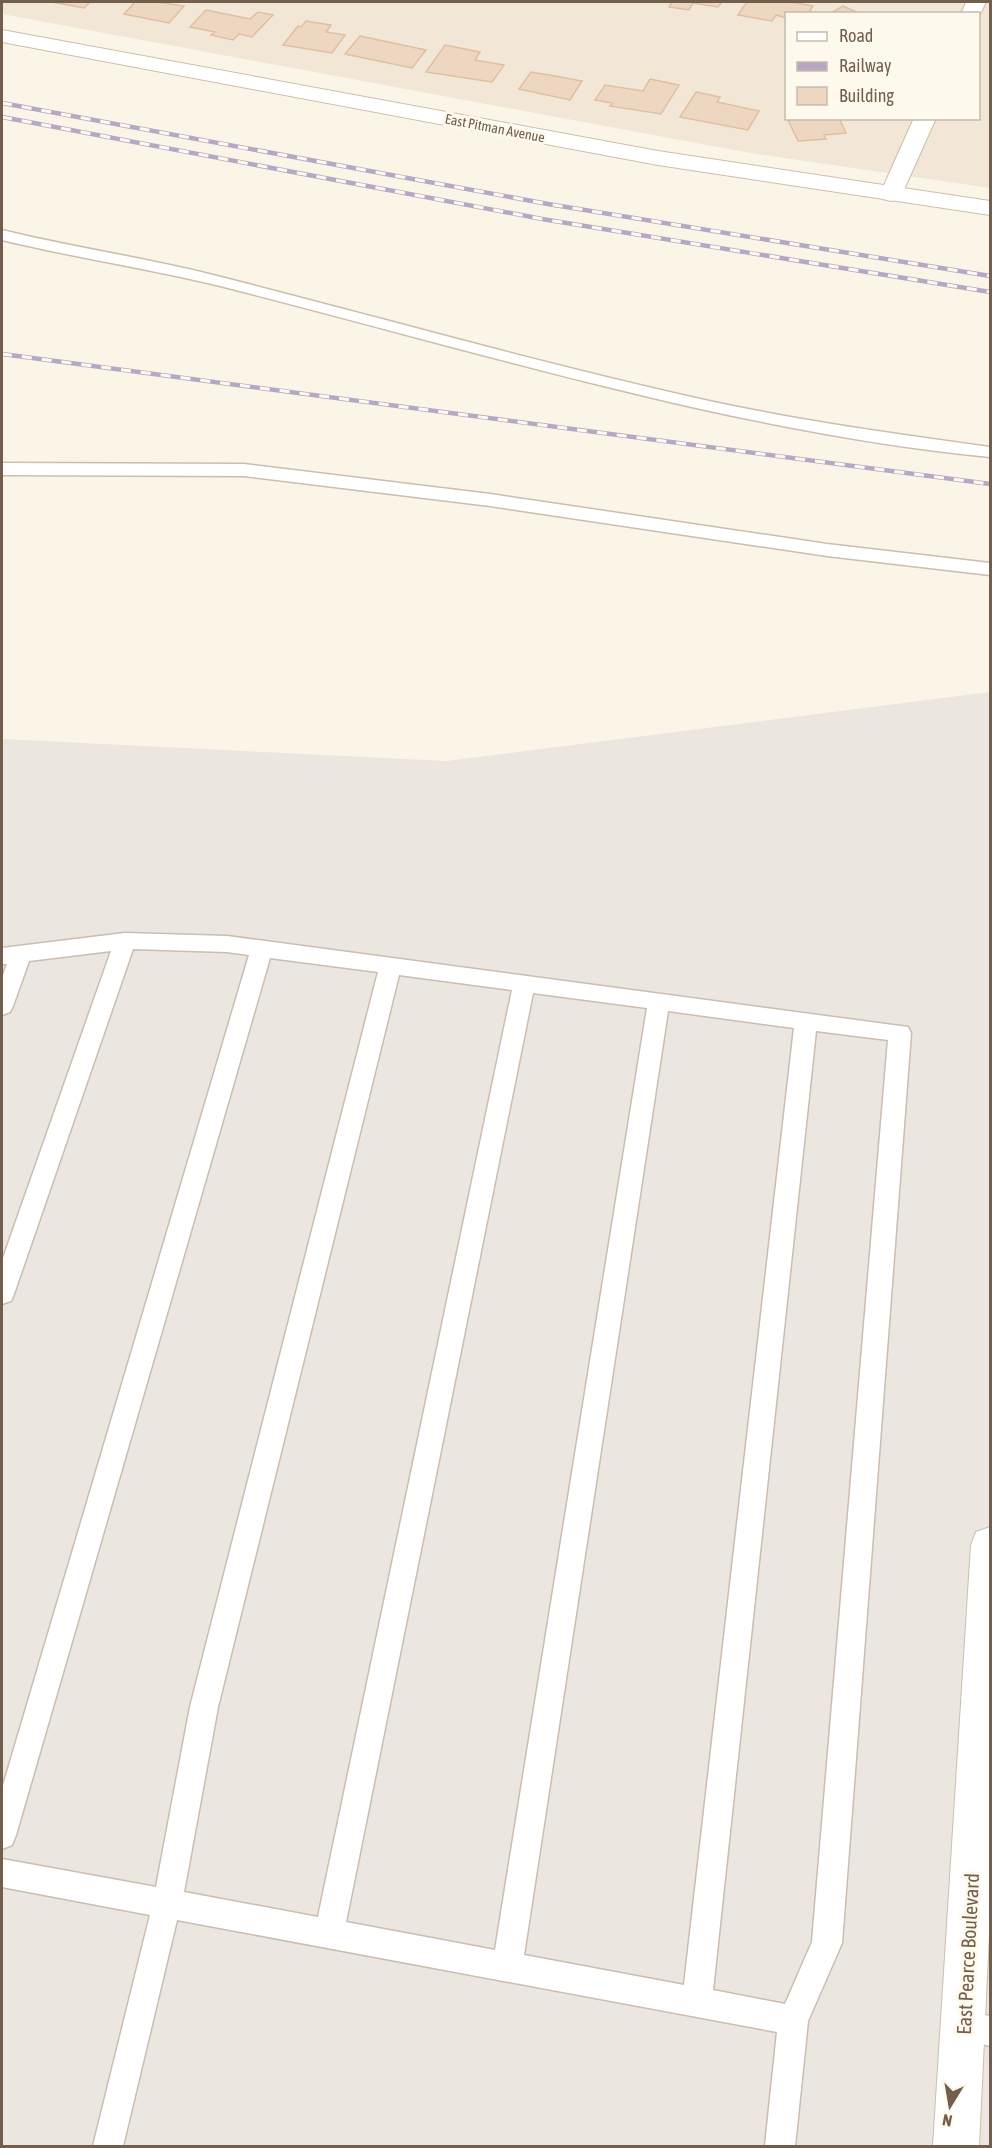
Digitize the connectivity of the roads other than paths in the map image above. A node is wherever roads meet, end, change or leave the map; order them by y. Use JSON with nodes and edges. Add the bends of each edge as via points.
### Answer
{"nodes":[{"id":1,"x":2,"y":36,"type":"edge"},
{"id":2,"x":924,"y":120,"type":"edge"},
{"id":3,"x":891,"y":195,"type":"junction"},
{"id":4,"x":990,"y":208,"type":"edge"},
{"id":5,"x":2,"y":234,"type":"edge"},
{"id":6,"x":990,"y":452,"type":"edge"},
{"id":7,"x":2,"y":469,"type":"edge"},
{"id":8,"x":990,"y":569,"type":"edge"},
{"id":9,"x":125,"y":941,"type":"junction"},
{"id":10,"x":261,"y":949,"type":"junction"},
{"id":11,"x":11,"y":955,"type":"edge"},
{"id":12,"x":391,"y":965,"type":"junction"},
{"id":13,"x":524,"y":983,"type":"junction"},
{"id":14,"x":659,"y":1001,"type":"junction"},
{"id":15,"x":2,"y":1005,"type":"edge"},
{"id":16,"x":806,"y":1021,"type":"junction"},
{"id":17,"x":2,"y":1294,"type":"edge"},
{"id":18,"x":990,"y":1545,"type":"edge"},
{"id":19,"x":2,"y":1835,"type":"edge"},
{"id":20,"x":2,"y":1873,"type":"edge"},
{"id":21,"x":167,"y":1903,"type":"junction"},
{"id":22,"x":329,"y":1933,"type":"junction"},
{"id":23,"x":507,"y":1967,"type":"junction"},
{"id":24,"x":697,"y":2001,"type":"junction"},
{"id":25,"x":793,"y":2020,"type":"junction"},
{"id":26,"x":977,"y":2028,"type":"edge"},
{"id":27,"x":108,"y":2146,"type":"edge"},
{"id":28,"x":780,"y":2146,"type":"edge"},
{"id":29,"x":956,"y":2146,"type":"edge"}],
"edges":[{"from":1,"to":3,"type":"street","name":"East Pitman Avenue","via":[[658,158]]},
{"from":2,"to":3,"type":"street"},
{"from":3,"to":4,"type":"street","name":"East Pitman Avenue"},
{"from":5,"to":6,"type":"lane","via":[[215,280],[453,344],[709,406],[830,430]]},
{"from":7,"to":8,"type":"lane","via":[[244,470]]},
{"from":9,"to":10,"type":"lane"},
{"from":9,"to":11,"type":"lane"},
{"from":9,"to":17,"type":"lane"},
{"from":10,"to":12,"type":"lane"},
{"from":10,"to":19,"type":"lane"},
{"from":11,"to":15,"type":"lane"},
{"from":12,"to":13,"type":"lane"},
{"from":12,"to":21,"type":"lane","via":[[204,1707]]},
{"from":13,"to":14,"type":"lane"},
{"from":13,"to":22,"type":"lane"},
{"from":14,"to":16,"type":"lane"},
{"from":14,"to":23,"type":"lane"},
{"from":16,"to":24,"type":"lane"},
{"from":16,"to":25,"type":"lane","via":[[900,1033],[827,1943]]},
{"from":18,"to":26,"type":"street","name":"East Pearce Boulevard"},
{"from":20,"to":21,"type":"lane"},
{"from":21,"to":22,"type":"lane"},
{"from":21,"to":27,"type":"lane"},
{"from":22,"to":23,"type":"lane"},
{"from":23,"to":24,"type":"lane"},
{"from":24,"to":25,"type":"lane"},
{"from":25,"to":28,"type":"lane"},
{"from":26,"to":29,"type":"street","name":"East Pearce Boulevard"}]}
